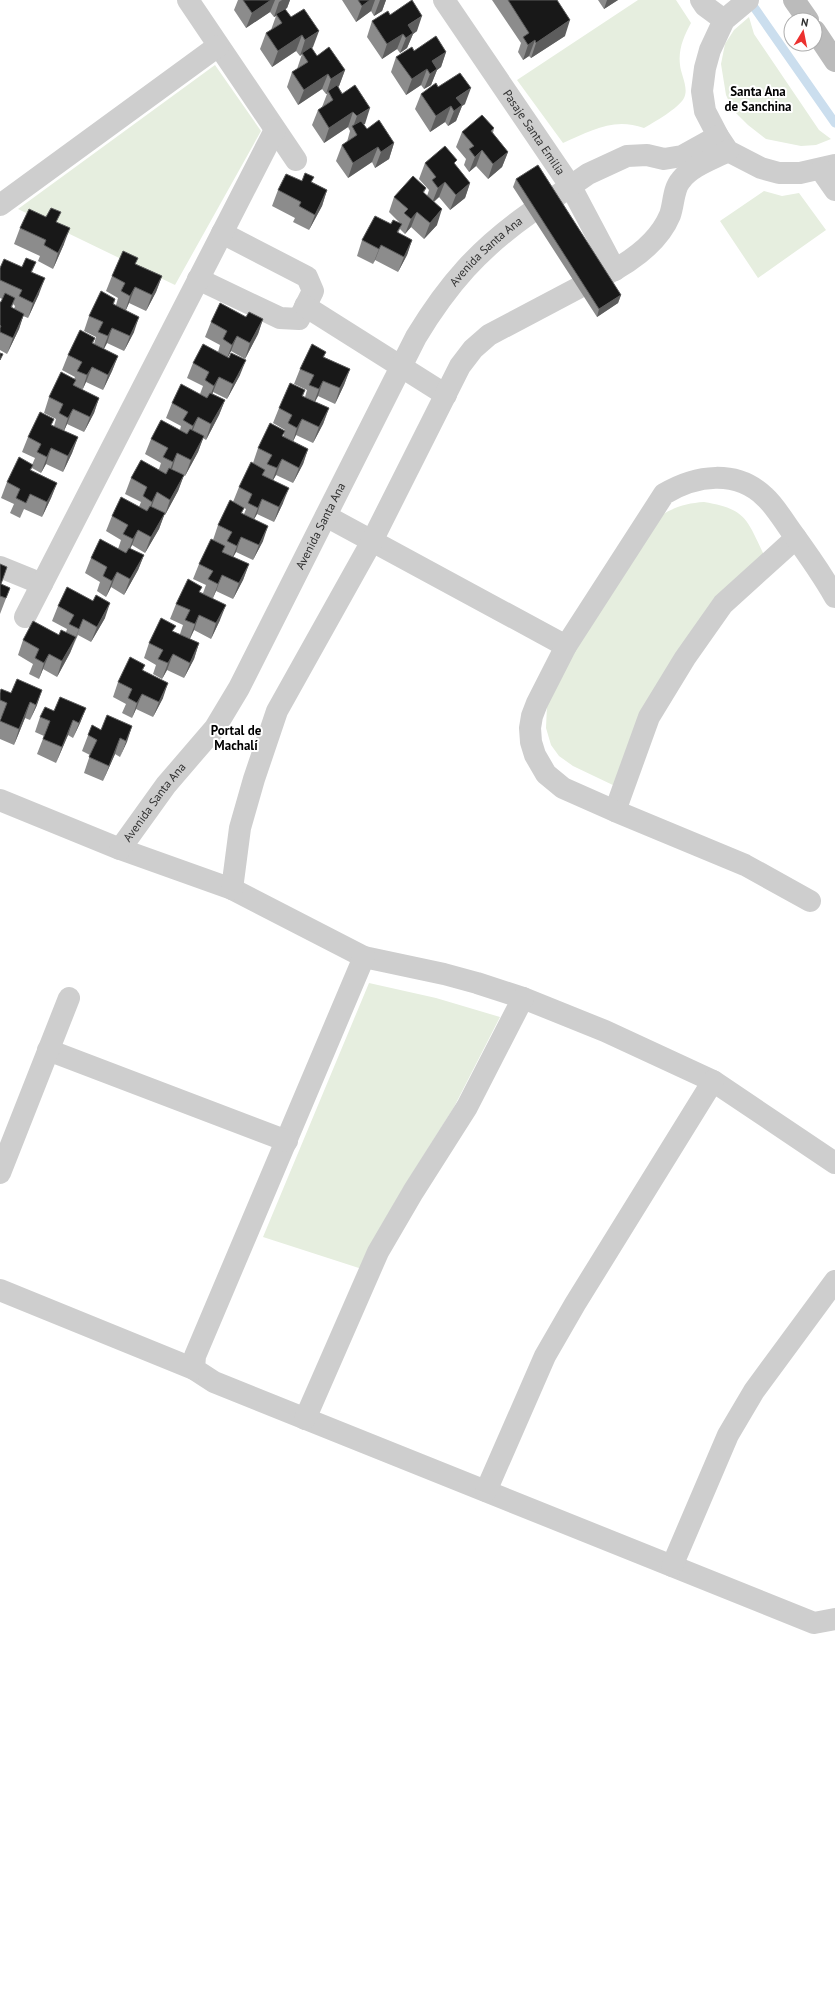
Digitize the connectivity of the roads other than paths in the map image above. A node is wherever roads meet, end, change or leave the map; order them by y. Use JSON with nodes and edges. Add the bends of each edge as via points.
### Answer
{"nodes":[{"id":1,"x":188,"y":0,"type":"edge"},
{"id":2,"x":444,"y":0,"type":"edge"},
{"id":3,"x":701,"y":0,"type":"edge"},
{"id":4,"x":748,"y":0,"type":"edge"},
{"id":5,"x":794,"y":0,"type":"edge"},
{"id":6,"x":802,"y":12,"type":"edge"},
{"id":7,"x":724,"y":20,"type":"junction"},
{"id":8,"x":823,"y":43,"type":"edge"},
{"id":9,"x":218,"y":46,"type":"junction"},
{"id":10,"x":835,"y":61,"type":"edge"},
{"id":11,"x":275,"y":130,"type":"junction"},
{"id":12,"x":723,"y":143,"type":"junction"},
{"id":13,"x":296,"y":160,"type":"dead end"},
{"id":14,"x":828,"y":167,"type":"edge"},
{"id":15,"x":571,"y":187,"type":"junction"},
{"id":16,"x":835,"y":190,"type":"edge"},
{"id":17,"x":552,"y":199,"type":"edge"},
{"id":18,"x":0,"y":205,"type":"edge"},
{"id":19,"x":530,"y":213,"type":"dead end"},
{"id":20,"x":222,"y":233,"type":"junction"},
{"id":21,"x":198,"y":279,"type":"junction"},
{"id":22,"x":578,"y":288,"type":"dead end"},
{"id":23,"x":305,"y":306,"type":"junction"},
{"id":24,"x":401,"y":367,"type":"junction"},
{"id":25,"x":446,"y":395,"type":"junction"},
{"id":26,"x":326,"y":516,"type":"junction"},
{"id":27,"x":796,"y":538,"type":"junction"},
{"id":28,"x":372,"y":541,"type":"junction"},
{"id":29,"x":0,"y":566,"type":"edge"},
{"id":30,"x":42,"y":584,"type":"junction"},
{"id":31,"x":835,"y":597,"type":"edge"},
{"id":32,"x":25,"y":617,"type":"dead end"},
{"id":33,"x":566,"y":646,"type":"junction"},
{"id":34,"x":0,"y":800,"type":"edge"},
{"id":35,"x":615,"y":811,"type":"junction"},
{"id":36,"x":120,"y":849,"type":"junction"},
{"id":37,"x":232,"y":889,"type":"junction"},
{"id":38,"x":810,"y":901,"type":"dead end"},
{"id":39,"x":364,"y":957,"type":"junction"},
{"id":40,"x":69,"y":998,"type":"dead end"},
{"id":41,"x":523,"y":998,"type":"junction"},
{"id":42,"x":48,"y":1050,"type":"junction"},
{"id":43,"x":713,"y":1081,"type":"junction"},
{"id":44,"x":287,"y":1141,"type":"junction"},
{"id":45,"x":835,"y":1163,"type":"edge"},
{"id":46,"x":0,"y":1173,"type":"edge"},
{"id":47,"x":835,"y":1281,"type":"edge"},
{"id":48,"x":0,"y":1290,"type":"edge"},
{"id":49,"x":194,"y":1368,"type":"junction"},
{"id":50,"x":305,"y":1419,"type":"junction"},
{"id":51,"x":486,"y":1491,"type":"junction"},
{"id":52,"x":672,"y":1566,"type":"junction"},
{"id":53,"x":835,"y":1619,"type":"edge"}],
"edges":[{"from":1,"to":9,"type":"street"},
{"from":2,"to":15,"type":"street","name":"Pasaje Santa Emilia"},
{"from":3,"to":7,"type":"street"},
{"from":4,"to":7,"type":"street"},
{"from":5,"to":6,"type":"main road"},
{"from":7,"to":12,"type":"street","via":[[710,50],[702,91],[705,110]]},
{"from":8,"to":10,"type":"main road"},
{"from":9,"to":11,"type":"street"},
{"from":9,"to":18,"type":"street"},
{"from":11,"to":13,"type":"street"},
{"from":11,"to":20,"type":"street"},
{"from":12,"to":14,"type":"street","via":[[761,168],[779,173],[800,174]]},
{"from":12,"to":15,"type":"street","via":[[664,159],[647,155],[627,156],[588,174]]},
{"from":12,"to":15,"type":"street","name":"Pasaje Santa Emilia","via":[[680,180],[670,215],[660,232],[647,246],[608,274]]},
{"from":14,"to":16,"type":"street"},
{"from":15,"to":17,"type":"street"},
{"from":19,"to":24,"type":"street","name":"Avenida Santa Ana","via":[[478,255],[455,280],[434,307]]},
{"from":20,"to":21,"type":"street"},
{"from":20,"to":23,"type":"street","via":[[307,277],[313,291]]},
{"from":21,"to":23,"type":"street","via":[[280,318],[299,319]]},
{"from":21,"to":30,"type":"street"},
{"from":22,"to":25,"type":"street","via":[[489,335],[473,349],[460,366]]},
{"from":23,"to":24,"type":"street"},
{"from":24,"to":25,"type":"street"},
{"from":24,"to":26,"type":"street","name":"Avenida Santa Ana"},
{"from":25,"to":28,"type":"street"},
{"from":26,"to":28,"type":"street"},
{"from":26,"to":36,"type":"street","name":"Avenida Santa Ana","via":[[239,688],[215,728],[166,785]]},
{"from":27,"to":31,"type":"street"},
{"from":27,"to":33,"type":"street","via":[[766,497],[733,478],[696,480],[680,485],[664,494]]},
{"from":27,"to":35,"type":"street","via":[[723,604],[685,658],[649,717]]},
{"from":28,"to":33,"type":"street"},
{"from":28,"to":37,"type":"street","via":[[277,711],[240,828]]},
{"from":29,"to":30,"type":"street"},
{"from":30,"to":32,"type":"street"},
{"from":33,"to":35,"type":"street","via":[[532,716],[531,742],[546,774],[554,781],[563,788]]},
{"from":34,"to":36,"type":"street"},
{"from":35,"to":38,"type":"street","via":[[745,865]]},
{"from":36,"to":37,"type":"street"},
{"from":37,"to":39,"type":"street"},
{"from":39,"to":41,"type":"street","via":[[444,974]]},
{"from":39,"to":44,"type":"street"},
{"from":40,"to":42,"type":"street"},
{"from":41,"to":43,"type":"street","via":[[605,1031]]},
{"from":41,"to":50,"type":"street","via":[[467,1107],[378,1252]]},
{"from":42,"to":44,"type":"street"},
{"from":42,"to":46,"type":"street"},
{"from":43,"to":45,"type":"street"},
{"from":43,"to":51,"type":"street","via":[[545,1356]]},
{"from":44,"to":49,"type":"street","via":[[195,1356]]},
{"from":47,"to":52,"type":"street","via":[[754,1391],[728,1435]]},
{"from":48,"to":49,"type":"street"},
{"from":49,"to":50,"type":"street","via":[[214,1382]]},
{"from":50,"to":51,"type":"street"},
{"from":51,"to":52,"type":"street"},
{"from":52,"to":53,"type":"street","via":[[814,1623]]}]}
